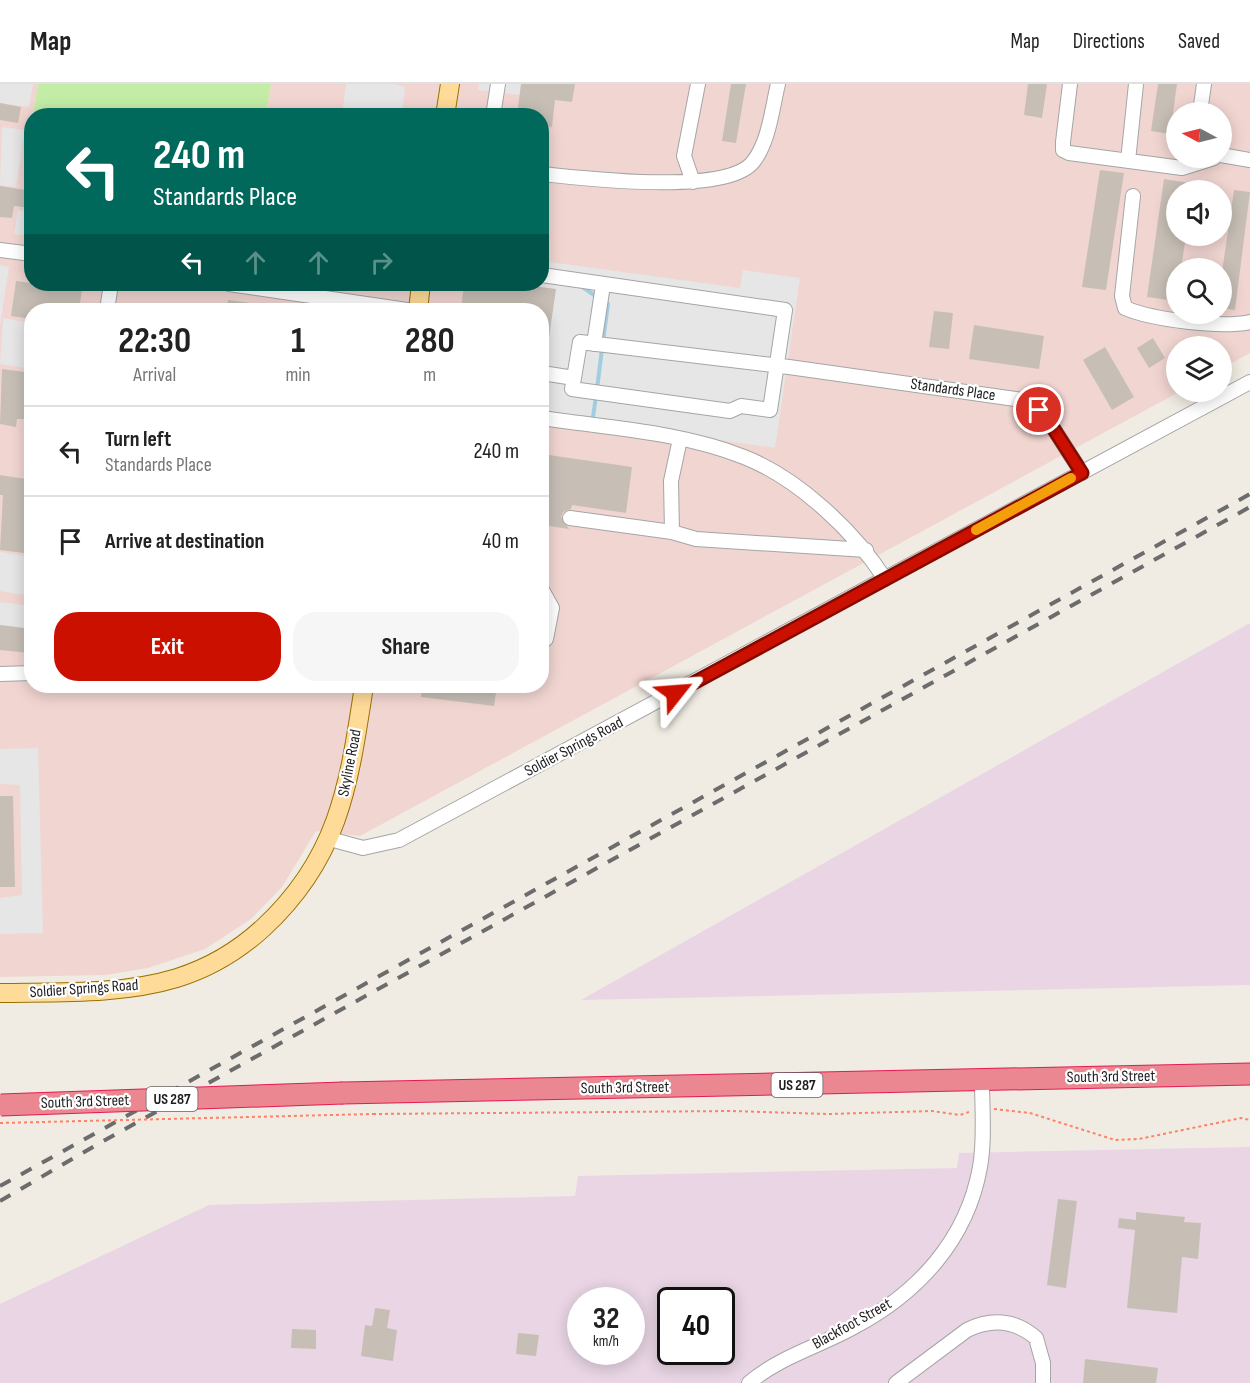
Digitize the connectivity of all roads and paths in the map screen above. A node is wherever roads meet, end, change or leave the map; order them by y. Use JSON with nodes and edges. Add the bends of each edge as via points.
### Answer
{"nodes":[{"id":1,"x":450,"y":84,"type":"edge"},
{"id":2,"x":498,"y":84,"type":"edge"},
{"id":3,"x":698,"y":84,"type":"edge"},
{"id":4,"x":778,"y":84,"type":"edge"},
{"id":5,"x":1070,"y":84,"type":"edge"},
{"id":6,"x":1136,"y":84,"type":"edge"},
{"id":7,"x":1204,"y":84,"type":"edge"},
{"id":8,"x":1201,"y":102,"type":"edge"},
{"id":9,"x":446,"y":108,"type":"edge"},
{"id":10,"x":494,"y":108,"type":"edge"},
{"id":11,"x":1232,"y":157,"type":"edge"},
{"id":12,"x":1250,"y":160,"type":"edge"},
{"id":13,"x":1128,"y":161,"type":"junction"},
{"id":14,"x":1166,"y":166,"type":"edge"},
{"id":15,"x":549,"y":175,"type":"edge"},
{"id":16,"x":693,"y":182,"type":"junction"},
{"id":17,"x":1133,"y":196,"type":"dead end"},
{"id":18,"x":0,"y":250,"type":"edge"},
{"id":19,"x":24,"y":253,"type":"edge"},
{"id":20,"x":549,"y":276,"type":"edge"},
{"id":21,"x":603,"y":285,"type":"junction"},
{"id":22,"x":277,"y":291,"type":"edge"},
{"id":23,"x":359,"y":303,"type":"edge"},
{"id":24,"x":1250,"y":322,"type":"edge"},
{"id":25,"x":594,"y":344,"type":"junction"},
{"id":26,"x":783,"y":367,"type":"junction"},
{"id":27,"x":549,"y":375,"type":"edge"},
{"id":28,"x":574,"y":378,"type":"junction"},
{"id":29,"x":1250,"y":382,"type":"edge"},
{"id":30,"x":549,"y":419,"type":"edge"},
{"id":31,"x":680,"y":439,"type":"junction"},
{"id":32,"x":1082,"y":473,"type":"junction"},
{"id":33,"x":570,"y":518,"type":"dead end"},
{"id":34,"x":672,"y":532,"type":"junction"},
{"id":35,"x":866,"y":550,"type":"junction"},
{"id":36,"x":885,"y":579,"type":"junction"},
{"id":37,"x":549,"y":603,"type":"edge"},
{"id":38,"x":549,"y":624,"type":"edge"},
{"id":39,"x":24,"y":673,"type":"edge"},
{"id":40,"x":0,"y":674,"type":"edge"},
{"id":41,"x":363,"y":693,"type":"edge"},
{"id":42,"x":330,"y":839,"type":"junction"},
{"id":43,"x":0,"y":993,"type":"edge"},
{"id":44,"x":1250,"y":1074,"type":"edge"},
{"id":45,"x":982,"y":1080,"type":"junction"},
{"id":46,"x":0,"y":1105,"type":"edge"},
{"id":47,"x":982,"y":1106,"type":"junction"},
{"id":48,"x":1250,"y":1120,"type":"edge"},
{"id":49,"x":0,"y":1123,"type":"edge"},
{"id":50,"x":749,"y":1383,"type":"edge"},
{"id":51,"x":896,"y":1383,"type":"edge"},
{"id":52,"x":1043,"y":1383,"type":"edge"}],
"edges":[{"from":1,"to":9,"type":"main road"},
{"from":2,"to":10,"type":"street"},
{"from":3,"to":16,"type":"street","via":[[684,156]]},
{"from":4,"to":16,"type":"street","via":[[765,139],[752,164],[732,176]]},
{"from":5,"to":13,"type":"street","via":[[1063,150]]},
{"from":6,"to":13,"type":"street"},
{"from":7,"to":8,"type":"street"},
{"from":11,"to":12,"type":"street"},
{"from":13,"to":14,"type":"street"},
{"from":15,"to":16,"type":"street","via":[[626,182]]},
{"from":17,"to":24,"type":"street","via":[[1122,296],[1125,308],[1197,322]]},
{"from":18,"to":19,"type":"street"},
{"from":20,"to":21,"type":"street"},
{"from":21,"to":25,"type":"street"},
{"from":21,"to":26,"type":"street","via":[[785,310]]},
{"from":22,"to":23,"type":"street"},
{"from":25,"to":26,"type":"street","name":"Standards Place"},
{"from":25,"to":28,"type":"street","via":[[580,342]]},
{"from":26,"to":28,"type":"street","via":[[770,410],[741,406],[730,411],[572,389]]},
{"from":26,"to":32,"type":"street","name":"Standards Place","via":[[1029,401],[1048,420]]},
{"from":27,"to":28,"type":"street"},
{"from":29,"to":32,"type":"street","name":"Soldier Springs Road"},
{"from":30,"to":31,"type":"street"},
{"from":31,"to":34,"type":"street","via":[[671,481]]},
{"from":31,"to":35,"type":"street","via":[[745,457],[790,481]]},
{"from":32,"to":36,"type":"street","name":"Soldier Springs Road"},
{"from":33,"to":34,"type":"street"},
{"from":34,"to":35,"type":"street","via":[[696,539]]},
{"from":35,"to":36,"type":"street"},
{"from":36,"to":42,"type":"street","name":"Soldier Springs Road","via":[[399,840],[363,848]]},
{"from":37,"to":38,"type":"street"},
{"from":39,"to":40,"type":"street"},
{"from":41,"to":42,"type":"main road","name":"Skyline Road","via":[[352,762]]},
{"from":42,"to":43,"type":"main road","name":"Soldier Springs Road","via":[[298,892],[277,915],[251,939],[207,966],[177,978],[114,989]]},
{"from":44,"to":45,"type":"highway","name":"South 3rd Street","number":"US 287"},
{"from":45,"to":46,"type":"highway","name":"South 3rd Street","number":"US 287","bridge":true,"via":[[343,1093]]},
{"from":45,"to":47,"type":"street","name":"Blackfoot Street"},
{"from":47,"to":48,"type":"path","via":[[1030,1113],[1115,1140]]},
{"from":47,"to":49,"type":"path","bridge":true,"via":[[960,1115],[932,1111],[731,1111]]},
{"from":47,"to":50,"type":"street","name":"Blackfoot Street","via":[[980,1166],[972,1201],[942,1257],[882,1311],[781,1362]]},
{"from":51,"to":52,"type":"street","via":[[968,1330],[998,1322],[1013,1323],[1036,1338],[1043,1363]]}]}
